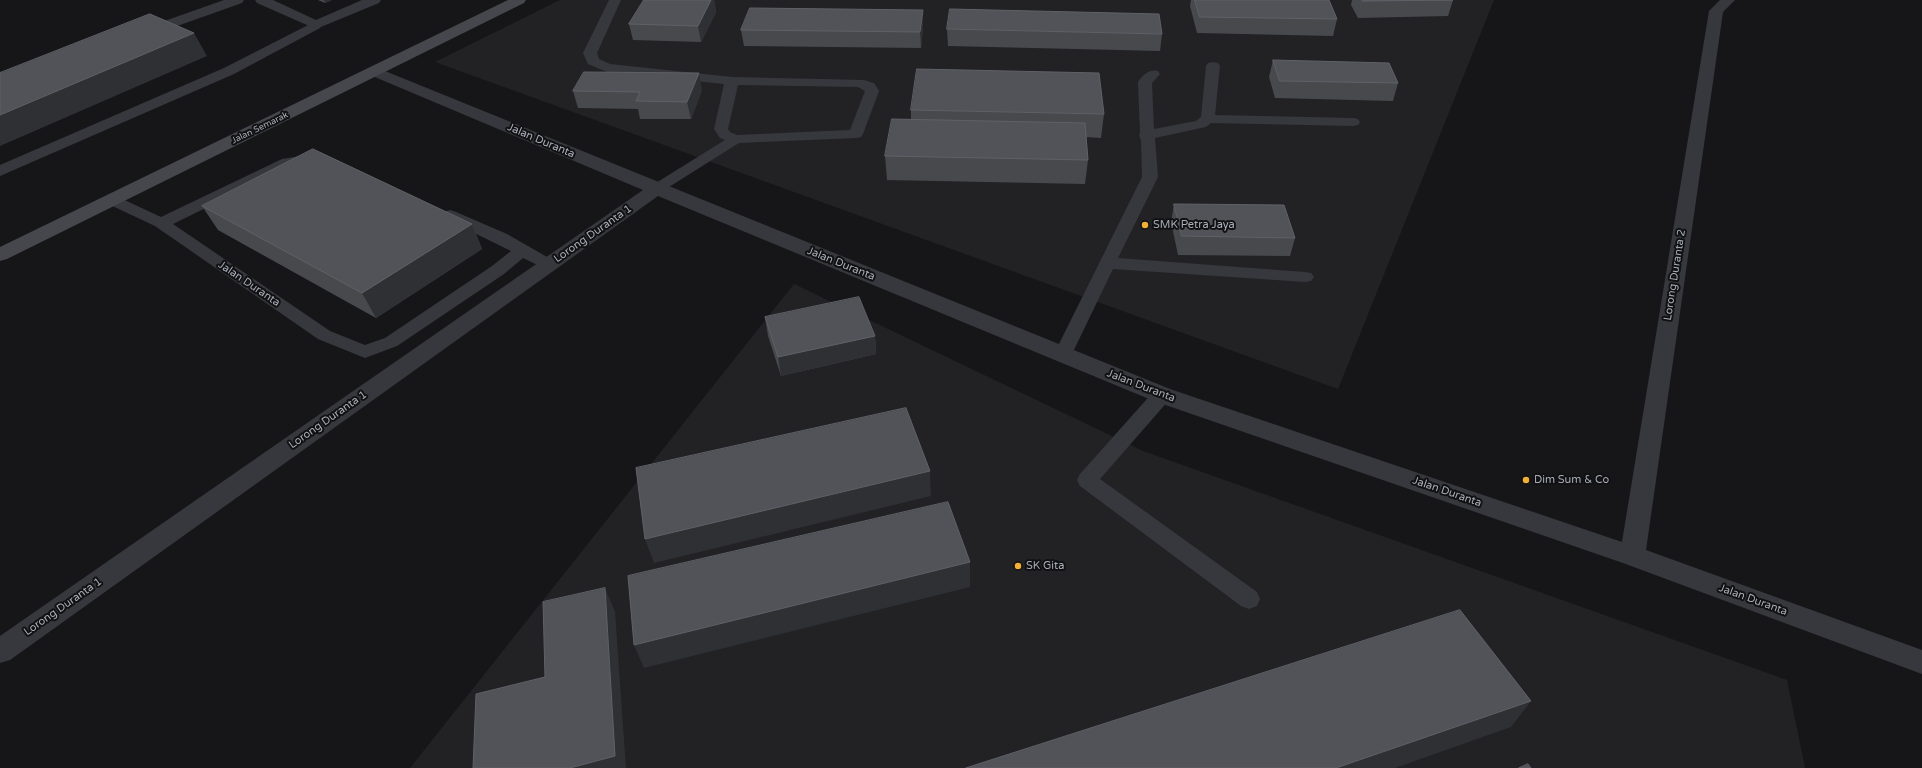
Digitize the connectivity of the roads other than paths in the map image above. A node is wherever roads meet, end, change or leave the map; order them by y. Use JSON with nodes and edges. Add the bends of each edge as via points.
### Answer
{"nodes":[{"id":1,"x":237,"y":0,"type":"edge"},
{"id":2,"x":262,"y":0,"type":"edge"},
{"id":3,"x":374,"y":0,"type":"edge"},
{"id":4,"x":519,"y":0,"type":"edge"},
{"id":5,"x":615,"y":0,"type":"edge"},
{"id":6,"x":1728,"y":0,"type":"edge"},
{"id":7,"x":316,"y":25,"type":"junction"},
{"id":8,"x":129,"y":39,"type":"edge"},
{"id":9,"x":1213,"y":66,"type":"dead end"},
{"id":10,"x":375,"y":72,"type":"junction"},
{"id":11,"x":1153,"y":74,"type":"dead end"},
{"id":12,"x":732,"y":81,"type":"junction"},
{"id":13,"x":1208,"y":119,"type":"junction"},
{"id":14,"x":1353,"y":122,"type":"dead end"},
{"id":15,"x":1146,"y":135,"type":"junction"},
{"id":16,"x":736,"y":139,"type":"junction"},
{"id":17,"x":321,"y":160,"type":"edge"},
{"id":18,"x":0,"y":171,"type":"edge"},
{"id":19,"x":656,"y":189,"type":"junction"},
{"id":20,"x":112,"y":200,"type":"junction"},
{"id":21,"x":438,"y":210,"type":"edge"},
{"id":22,"x":160,"y":224,"type":"junction"},
{"id":23,"x":522,"y":250,"type":"junction"},
{"id":24,"x":0,"y":255,"type":"edge"},
{"id":25,"x":1108,"y":263,"type":"junction"},
{"id":26,"x":548,"y":265,"type":"junction"},
{"id":27,"x":1305,"y":276,"type":"dead end"},
{"id":28,"x":1063,"y":354,"type":"junction"},
{"id":29,"x":1162,"y":395,"type":"junction"},
{"id":30,"x":1632,"y":556,"type":"junction"},
{"id":31,"x":1249,"y":599,"type":"dead end"},
{"id":32,"x":0,"y":651,"type":"edge"},
{"id":33,"x":1922,"y":662,"type":"edge"}],
"edges":[{"from":1,"to":8,"type":"street"},
{"from":2,"to":7,"type":"street"},
{"from":3,"to":7,"type":"street"},
{"from":4,"to":10,"type":"main road","name":"Jalan Semarak"},
{"from":5,"to":12,"type":"lane","via":[[590,53],[593,61],[607,68]]},
{"from":6,"to":30,"type":"street","name":"Lorong Duranta 2","via":[[1716,11]]},
{"from":7,"to":18,"type":"lane","via":[[229,71]]},
{"from":9,"to":13,"type":"lane"},
{"from":10,"to":19,"type":"street","name":"Jalan Duranta"},
{"from":10,"to":20,"type":"main road","name":"Jalan Semarak"},
{"from":11,"to":15,"type":"lane","via":[[1144,82]]},
{"from":12,"to":16,"type":"lane","via":[[721,129],[725,135]]},
{"from":12,"to":16,"type":"lane","via":[[859,83],[869,86],[872,91],[856,134]]},
{"from":13,"to":14,"type":"lane"},
{"from":13,"to":15,"type":"lane","via":[[1201,124]]},
{"from":15,"to":25,"type":"lane","via":[[1150,177]]},
{"from":16,"to":19,"type":"lane"},
{"from":17,"to":22,"type":"lane","via":[[315,158],[287,162]]},
{"from":19,"to":26,"type":"street","name":"Lorong Duranta 1"},
{"from":19,"to":28,"type":"street","name":"Jalan Duranta"},
{"from":20,"to":22,"type":"lane","name":"Jalan Duranta"},
{"from":20,"to":24,"type":"main road","name":"Jalan Semarak"},
{"from":21,"to":23,"type":"lane"},
{"from":22,"to":23,"type":"lane","name":"Jalan Duranta","via":[[324,335],[365,352],[391,342],[498,270]]},
{"from":23,"to":26,"type":"lane"},
{"from":25,"to":27,"type":"lane"},
{"from":25,"to":28,"type":"lane"},
{"from":26,"to":32,"type":"street","name":"Lorong Duranta 1"},
{"from":28,"to":29,"type":"street","name":"Jalan Duranta"},
{"from":29,"to":30,"type":"street","name":"Jalan Duranta"},
{"from":29,"to":31,"type":"lane","via":[[1087,480]]},
{"from":30,"to":33,"type":"street","name":"Jalan Duranta"}]}
